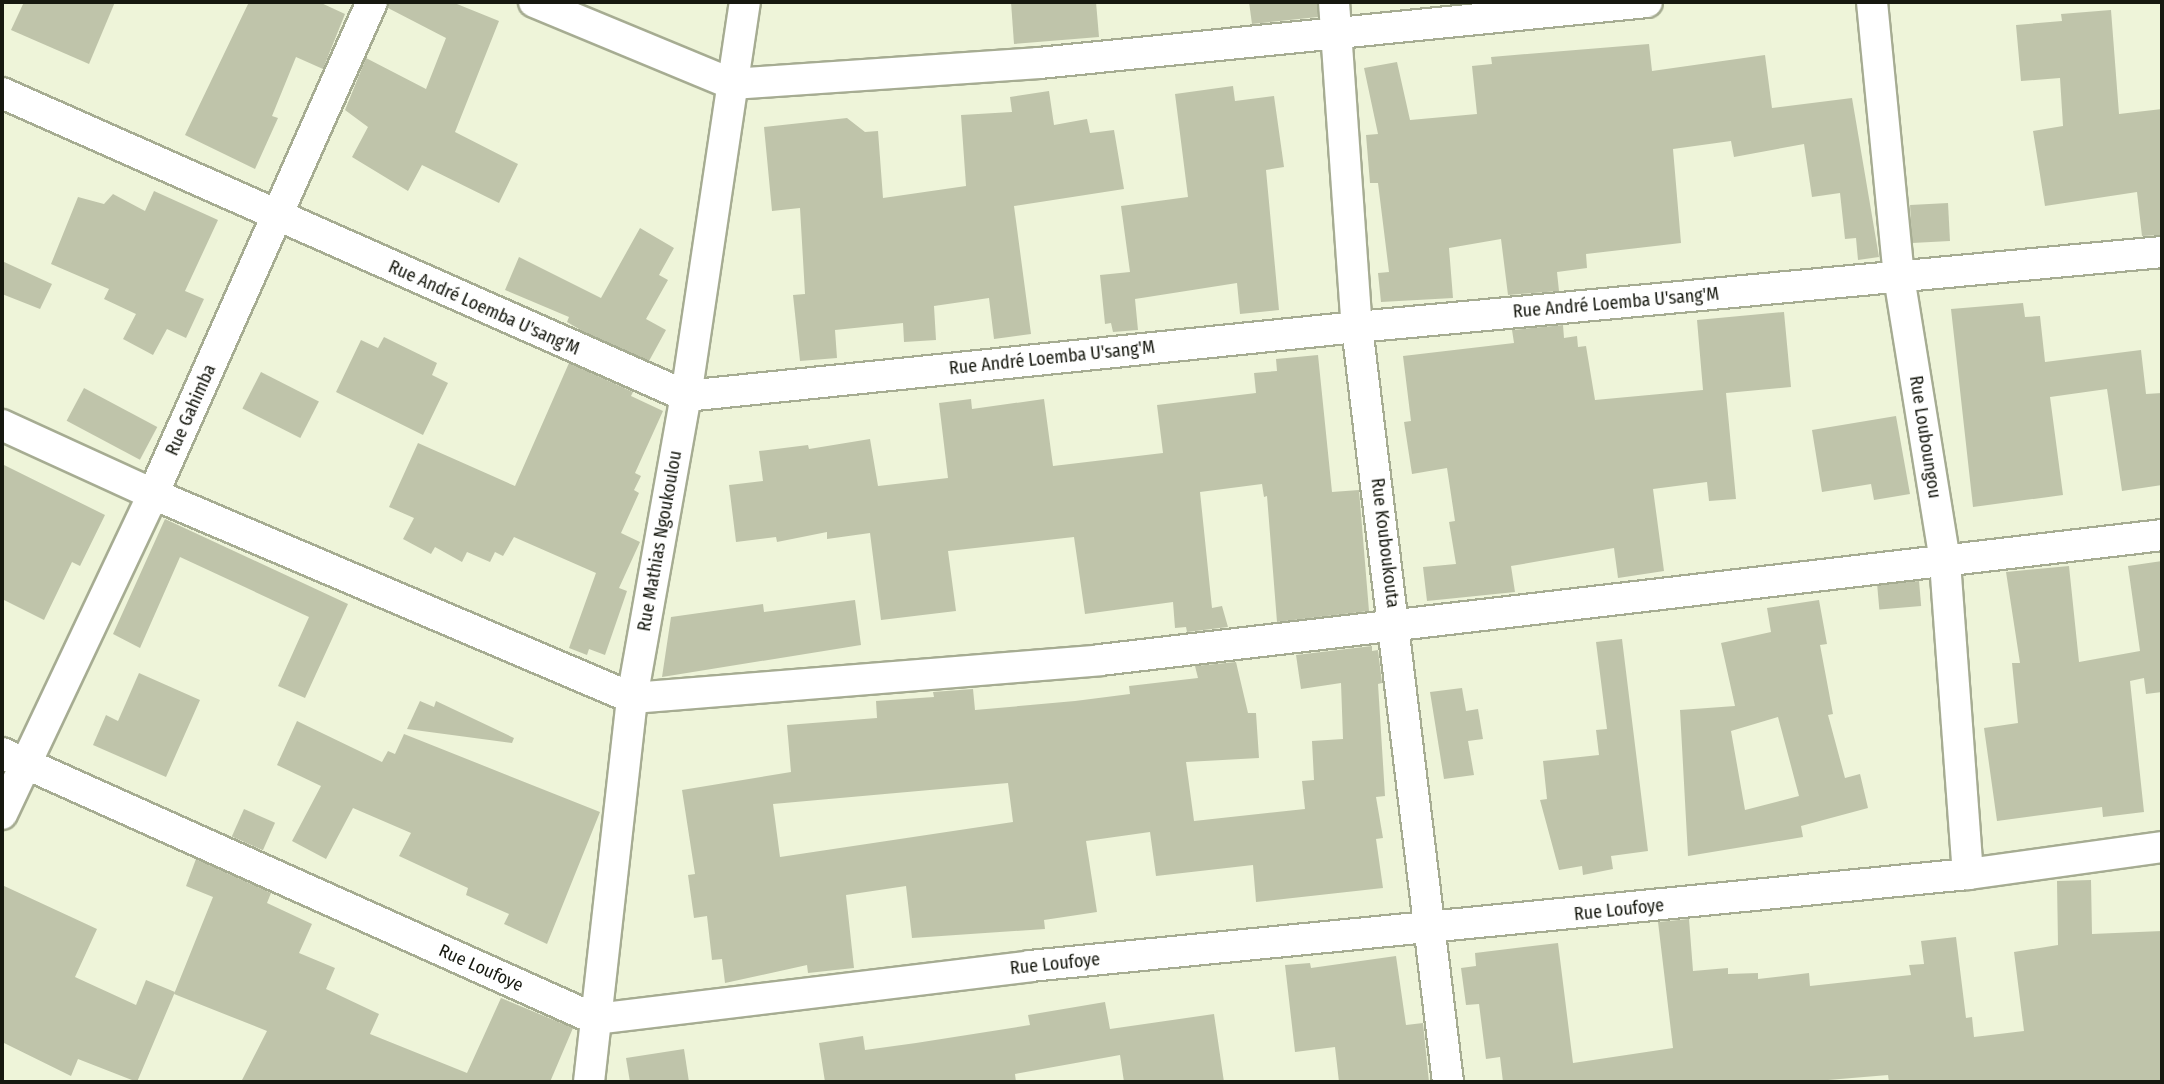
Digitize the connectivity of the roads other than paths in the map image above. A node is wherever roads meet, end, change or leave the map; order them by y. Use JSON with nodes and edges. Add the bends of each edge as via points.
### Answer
{"nodes":[{"id":1,"x":372,"y":2,"type":"edge"},
{"id":2,"x":534,"y":2,"type":"edge"},
{"id":3,"x":745,"y":2,"type":"edge"},
{"id":4,"x":1334,"y":2,"type":"edge"},
{"id":5,"x":1647,"y":2,"type":"edge"},
{"id":6,"x":1872,"y":2,"type":"edge"},
{"id":7,"x":1337,"y":33,"type":"junction"},
{"id":8,"x":732,"y":84,"type":"junction"},
{"id":9,"x":2,"y":93,"type":"edge"},
{"id":10,"x":279,"y":218,"type":"junction"},
{"id":11,"x":2162,"y":252,"type":"edge"},
{"id":12,"x":1899,"y":277,"type":"junction"},
{"id":13,"x":1357,"y":327,"type":"junction"},
{"id":14,"x":686,"y":396,"type":"junction"},
{"id":15,"x":2,"y":425,"type":"edge"},
{"id":16,"x":153,"y":494,"type":"junction"},
{"id":17,"x":2162,"y":535,"type":"edge"},
{"id":18,"x":1945,"y":562,"type":"junction"},
{"id":19,"x":1395,"y":624,"type":"junction"},
{"id":20,"x":632,"y":698,"type":"junction"},
{"id":21,"x":13,"y":759,"type":"edge"},
{"id":22,"x":2,"y":814,"type":"edge"},
{"id":23,"x":2162,"y":847,"type":"edge"},
{"id":24,"x":1968,"y":874,"type":"junction"},
{"id":25,"x":1429,"y":930,"type":"junction"},
{"id":26,"x":595,"y":1020,"type":"junction"},
{"id":27,"x":589,"y":1082,"type":"edge"},
{"id":28,"x":1448,"y":1082,"type":"edge"}],
"edges":[{"from":1,"to":10,"type":"street","name":"Rue Gahimba"},
{"from":2,"to":8,"type":"street"},
{"from":3,"to":8,"type":"street","name":"Rue Mathias Ngoukoulou"},
{"from":4,"to":7,"type":"street","name":"Rue Kouboukouta"},
{"from":5,"to":7,"type":"street"},
{"from":6,"to":12,"type":"street","name":"Rue Louboungou"},
{"from":7,"to":8,"type":"street","via":[[1039,63]]},
{"from":7,"to":13,"type":"street","name":"Rue Kouboukouta"},
{"from":8,"to":14,"type":"street","name":"Rue Mathias Ngoukoulou"},
{"from":9,"to":10,"type":"street","name":"Rue André Loemba U'sang'M"},
{"from":10,"to":14,"type":"street","name":"Rue André Loemba U'sang'M"},
{"from":10,"to":16,"type":"street","name":"Rue Gahimba"},
{"from":11,"to":12,"type":"street","name":"Rue André Loemba U'sang'M"},
{"from":12,"to":13,"type":"street","name":"Rue André Loemba U'sang'M"},
{"from":12,"to":18,"type":"street","name":"Rue Louboungou"},
{"from":13,"to":14,"type":"street","name":"Rue André Loemba U'sang'M"},
{"from":13,"to":19,"type":"street","name":"Rue Kouboukouta"},
{"from":14,"to":20,"type":"street","name":"Rue Mathias Ngoukoulou"},
{"from":15,"to":16,"type":"street"},
{"from":16,"to":20,"type":"street"},
{"from":16,"to":21,"type":"street","name":"Rue Gahimba"},
{"from":17,"to":18,"type":"street"},
{"from":18,"to":19,"type":"street"},
{"from":18,"to":24,"type":"street","name":"Rue Louboungou"},
{"from":19,"to":20,"type":"street","via":[[1100,660]]},
{"from":19,"to":25,"type":"street","name":"Rue Kouboukouta"},
{"from":20,"to":26,"type":"street","name":"Rue Mathias Ngoukoulou"},
{"from":21,"to":22,"type":"street","name":"Rue Gahimba"},
{"from":21,"to":26,"type":"street","name":"Rue Loufoye"},
{"from":23,"to":24,"type":"street","name":"Rue Loufoye"},
{"from":24,"to":25,"type":"street","name":"Rue Loufoye"},
{"from":25,"to":26,"type":"street","name":"Rue Loufoye","via":[[1030,966]]},
{"from":25,"to":28,"type":"street","name":"Rue Kouboukouta"},
{"from":26,"to":27,"type":"street","name":"Rue Mathias Ngoukoulou"}]}
